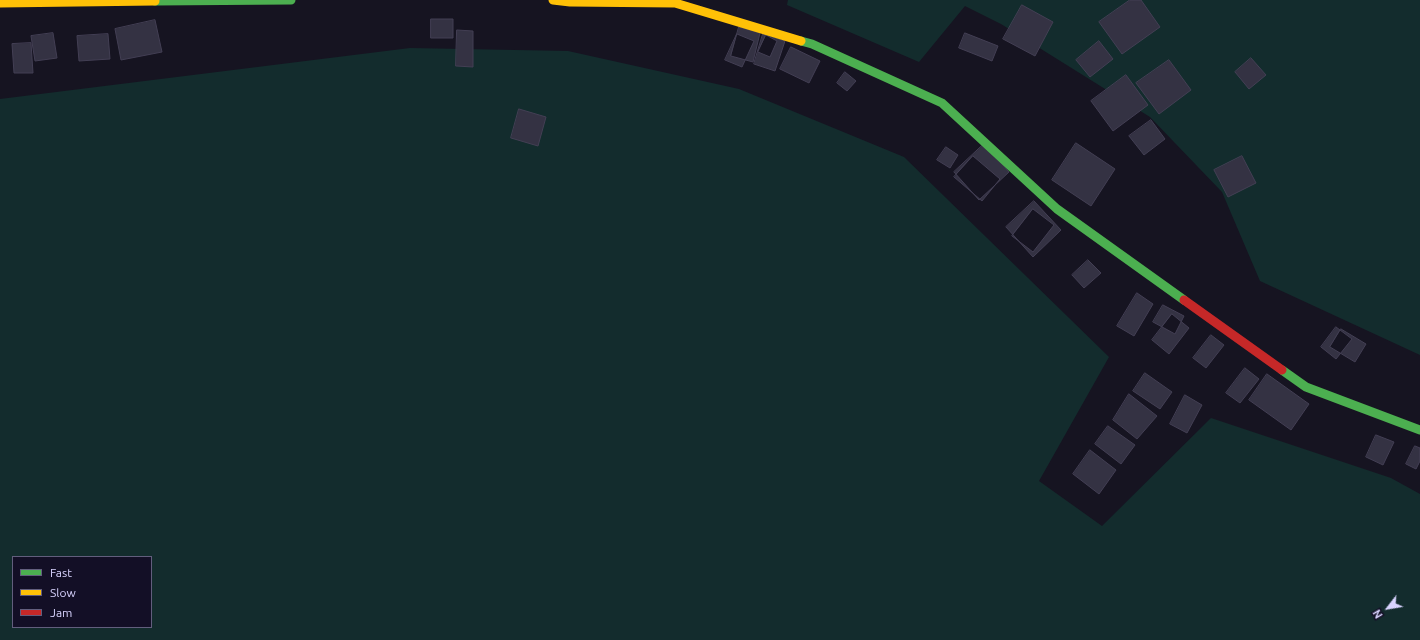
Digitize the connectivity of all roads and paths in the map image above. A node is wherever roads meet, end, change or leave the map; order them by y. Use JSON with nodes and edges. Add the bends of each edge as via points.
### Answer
{"nodes":[{"id":1,"x":291,"y":0,"type":"edge"},
{"id":2,"x":553,"y":0,"type":"edge"},
{"id":3,"x":0,"y":3,"type":"edge"},
{"id":4,"x":1420,"y":430,"type":"edge"}],
"edges":[{"from":1,"to":3,"type":"street"},
{"from":2,"to":4,"type":"street","via":[[675,3],[812,44],[942,103],[1057,209],[1306,387]]}]}
